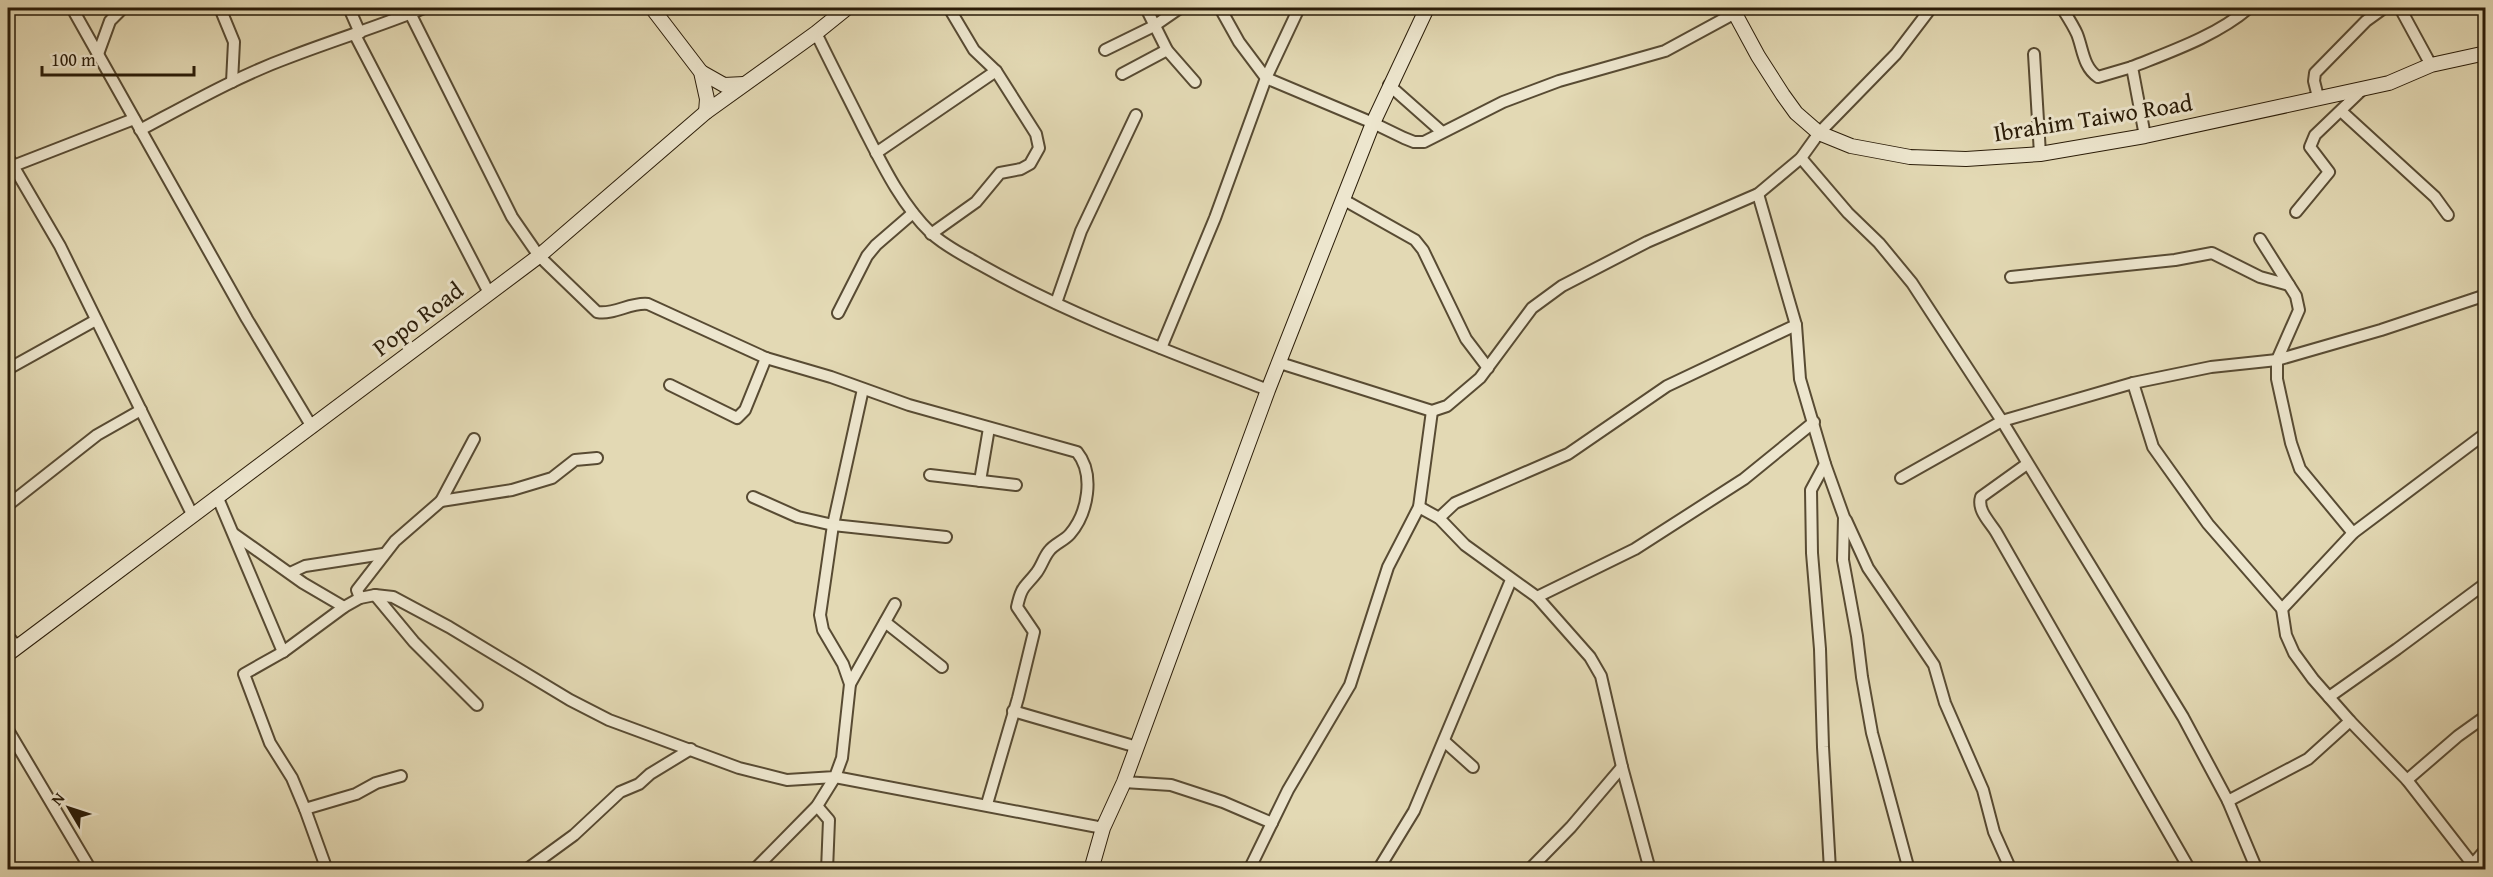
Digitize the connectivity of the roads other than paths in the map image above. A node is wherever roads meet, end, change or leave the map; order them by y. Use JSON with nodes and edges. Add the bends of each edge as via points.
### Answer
{"nodes":[{"id":1,"x":72,"y":8,"type":"edge"},
{"id":2,"x":123,"y":8,"type":"edge"},
{"id":3,"x":220,"y":8,"type":"edge"},
{"id":4,"x":349,"y":8,"type":"edge"},
{"id":5,"x":424,"y":8,"type":"edge"},
{"id":6,"x":652,"y":8,"type":"edge"},
{"id":7,"x":847,"y":8,"type":"edge"},
{"id":8,"x":949,"y":8,"type":"edge"},
{"id":9,"x":1146,"y":8,"type":"edge"},
{"id":10,"x":1180,"y":8,"type":"edge"},
{"id":11,"x":1220,"y":8,"type":"edge"},
{"id":12,"x":1299,"y":8,"type":"edge"},
{"id":13,"x":1427,"y":8,"type":"edge"},
{"id":14,"x":1931,"y":8,"type":"edge"},
{"id":15,"x":2062,"y":8,"type":"edge"},
{"id":16,"x":2249,"y":8,"type":"edge"},
{"id":17,"x":2384,"y":8,"type":"edge"},
{"id":18,"x":2400,"y":8,"type":"edge"},
{"id":19,"x":1733,"y":10,"type":"edge"},
{"id":20,"x":410,"y":13,"type":"junction"},
{"id":21,"x":1154,"y":26,"type":"junction"},
{"id":22,"x":816,"y":33,"type":"junction"},
{"id":23,"x":357,"y":34,"type":"junction"},
{"id":24,"x":1105,"y":50,"type":"dead end"},
{"id":25,"x":1167,"y":50,"type":"junction"},
{"id":26,"x":2486,"y":53,"type":"edge"},
{"id":27,"x":98,"y":54,"type":"junction"},
{"id":28,"x":2034,"y":54,"type":"dead end"},
{"id":29,"x":2431,"y":65,"type":"junction"},
{"id":30,"x":2132,"y":68,"type":"junction"},
{"id":31,"x":996,"y":71,"type":"junction"},
{"id":32,"x":701,"y":72,"type":"junction"},
{"id":33,"x":1122,"y":74,"type":"dead end"},
{"id":34,"x":1266,"y":78,"type":"junction"},
{"id":35,"x":232,"y":82,"type":"junction"},
{"id":36,"x":1195,"y":82,"type":"dead end"},
{"id":37,"x":744,"y":84,"type":"junction"},
{"id":38,"x":1389,"y":85,"type":"junction"},
{"id":39,"x":2364,"y":88,"type":"junction"},
{"id":40,"x":2318,"y":97,"type":"junction"},
{"id":41,"x":2341,"y":111,"type":"junction"},
{"id":42,"x":706,"y":112,"type":"junction"},
{"id":43,"x":1136,"y":115,"type":"dead end"},
{"id":44,"x":134,"y":119,"type":"junction"},
{"id":45,"x":1374,"y":123,"type":"junction"},
{"id":46,"x":140,"y":130,"type":"junction"},
{"id":47,"x":1442,"y":132,"type":"junction"},
{"id":48,"x":1819,"y":133,"type":"junction"},
{"id":49,"x":2145,"y":136,"type":"junction"},
{"id":50,"x":876,"y":153,"type":"junction"},
{"id":51,"x":2040,"y":154,"type":"junction"},
{"id":52,"x":1802,"y":158,"type":"junction"},
{"id":53,"x":9,"y":164,"type":"edge"},
{"id":54,"x":1758,"y":194,"type":"junction"},
{"id":55,"x":1344,"y":200,"type":"junction"},
{"id":56,"x":2296,"y":212,"type":"dead end"},
{"id":57,"x":913,"y":213,"type":"junction"},
{"id":58,"x":2448,"y":215,"type":"dead end"},
{"id":59,"x":931,"y":234,"type":"junction"},
{"id":60,"x":2260,"y":239,"type":"dead end"},
{"id":61,"x":539,"y":256,"type":"junction"},
{"id":62,"x":2010,"y":277,"type":"dead end"},
{"id":63,"x":2289,"y":285,"type":"junction"},
{"id":64,"x":489,"y":293,"type":"junction"},
{"id":65,"x":2486,"y":295,"type":"edge"},
{"id":66,"x":1056,"y":303,"type":"junction"},
{"id":67,"x":838,"y":313,"type":"dead end"},
{"id":68,"x":96,"y":320,"type":"junction"},
{"id":69,"x":1796,"y":326,"type":"junction"},
{"id":70,"x":1161,"y":348,"type":"junction"},
{"id":71,"x":766,"y":357,"type":"junction"},
{"id":72,"x":2277,"y":360,"type":"junction"},
{"id":73,"x":1280,"y":363,"type":"junction"},
{"id":74,"x":1488,"y":368,"type":"junction"},
{"id":75,"x":8,"y":369,"type":"edge"},
{"id":76,"x":2133,"y":383,"type":"junction"},
{"id":77,"x":670,"y":385,"type":"dead end"},
{"id":78,"x":863,"y":388,"type":"junction"},
{"id":79,"x":1268,"y":390,"type":"junction"},
{"id":80,"x":141,"y":410,"type":"junction"},
{"id":81,"x":1432,"y":411,"type":"junction"},
{"id":82,"x":2002,"y":421,"type":"junction"},
{"id":83,"x":1814,"y":422,"type":"junction"},
{"id":84,"x":312,"y":427,"type":"junction"},
{"id":85,"x":989,"y":428,"type":"junction"},
{"id":86,"x":2486,"y":433,"type":"edge"},
{"id":87,"x":474,"y":439,"type":"dead end"},
{"id":88,"x":597,"y":458,"type":"dead end"},
{"id":89,"x":1825,"y":464,"type":"junction"},
{"id":90,"x":2027,"y":464,"type":"junction"},
{"id":91,"x":930,"y":476,"type":"dead end"},
{"id":92,"x":1901,"y":478,"type":"dead end"},
{"id":93,"x":980,"y":481,"type":"junction"},
{"id":94,"x":1016,"y":485,"type":"dead end"},
{"id":95,"x":217,"y":496,"type":"junction"},
{"id":96,"x":753,"y":497,"type":"dead end"},
{"id":97,"x":441,"y":501,"type":"junction"},
{"id":98,"x":8,"y":505,"type":"edge"},
{"id":99,"x":1419,"y":507,"type":"junction"},
{"id":100,"x":192,"y":514,"type":"junction"},
{"id":101,"x":1844,"y":517,"type":"junction"},
{"id":102,"x":1439,"y":518,"type":"junction"},
{"id":103,"x":833,"y":525,"type":"junction"},
{"id":104,"x":2353,"y":533,"type":"junction"},
{"id":105,"x":233,"y":534,"type":"junction"},
{"id":106,"x":946,"y":537,"type":"dead end"},
{"id":107,"x":383,"y":554,"type":"junction"},
{"id":108,"x":290,"y":573,"type":"junction"},
{"id":109,"x":1511,"y":580,"type":"junction"},
{"id":110,"x":2486,"y":583,"type":"edge"},
{"id":111,"x":375,"y":595,"type":"junction"},
{"id":112,"x":1537,"y":597,"type":"junction"},
{"id":113,"x":360,"y":598,"type":"junction"},
{"id":114,"x":895,"y":604,"type":"dead end"},
{"id":115,"x":344,"y":607,"type":"junction"},
{"id":116,"x":2282,"y":609,"type":"junction"},
{"id":117,"x":885,"y":622,"type":"junction"},
{"id":118,"x":8,"y":636,"type":"edge"},
{"id":119,"x":12,"y":651,"type":"edge"},
{"id":120,"x":283,"y":652,"type":"junction"},
{"id":121,"x":942,"y":667,"type":"dead end"},
{"id":122,"x":850,"y":684,"type":"junction"},
{"id":123,"x":2329,"y":697,"type":"junction"},
{"id":124,"x":477,"y":705,"type":"dead end"},
{"id":125,"x":1013,"y":711,"type":"junction"},
{"id":126,"x":2486,"y":716,"type":"edge"},
{"id":127,"x":2350,"y":721,"type":"junction"},
{"id":128,"x":8,"y":730,"type":"edge"},
{"id":129,"x":1444,"y":741,"type":"junction"},
{"id":130,"x":1137,"y":747,"type":"junction"},
{"id":131,"x":691,"y":749,"type":"junction"},
{"id":132,"x":1473,"y":767,"type":"dead end"},
{"id":133,"x":1622,"y":767,"type":"junction"},
{"id":134,"x":401,"y":776,"type":"dead end"},
{"id":135,"x":835,"y":777,"type":"junction"},
{"id":136,"x":2407,"y":780,"type":"junction"},
{"id":137,"x":1124,"y":782,"type":"junction"},
{"id":138,"x":2228,"y":801,"type":"junction"},
{"id":139,"x":987,"y":804,"type":"junction"},
{"id":140,"x":817,"y":806,"type":"junction"},
{"id":141,"x":305,"y":809,"type":"junction"},
{"id":142,"x":1272,"y":823,"type":"junction"},
{"id":143,"x":1103,"y":828,"type":"junction"},
{"id":144,"x":2486,"y":849,"type":"edge"},
{"id":145,"x":2475,"y":867,"type":"edge"},
{"id":146,"x":91,"y":870,"type":"edge"},
{"id":147,"x":327,"y":870,"type":"edge"},
{"id":148,"x":526,"y":870,"type":"edge"},
{"id":149,"x":754,"y":870,"type":"edge"},
{"id":150,"x":827,"y":870,"type":"edge"},
{"id":151,"x":1091,"y":870,"type":"edge"},
{"id":152,"x":1249,"y":870,"type":"edge"},
{"id":153,"x":1378,"y":870,"type":"edge"},
{"id":154,"x":1529,"y":870,"type":"edge"},
{"id":155,"x":1650,"y":870,"type":"edge"},
{"id":156,"x":1830,"y":870,"type":"edge"},
{"id":157,"x":1909,"y":870,"type":"edge"},
{"id":158,"x":2011,"y":870,"type":"edge"},
{"id":159,"x":2190,"y":870,"type":"edge"},
{"id":160,"x":2257,"y":870,"type":"edge"}],
"edges":[{"from":1,"to":27,"type":"street"},
{"from":2,"to":27,"type":"street","via":[[110,21]]},
{"from":3,"to":35,"type":"street","via":[[234,42]]},
{"from":4,"to":23,"type":"street"},
{"from":5,"to":20,"type":"street"},
{"from":6,"to":32,"type":"main road"},
{"from":7,"to":22,"type":"main road","name":"Popo Road"},
{"from":8,"to":31,"type":"street","via":[[974,50]]},
{"from":9,"to":21,"type":"street"},
{"from":10,"to":21,"type":"street"},
{"from":11,"to":34,"type":"street"},
{"from":12,"to":34,"type":"street"},
{"from":13,"to":38,"type":"main road"},
{"from":14,"to":48,"type":"street","via":[[1896,54]]},
{"from":15,"to":30,"type":"street","via":[[2091,73],[2098,77]]},
{"from":16,"to":30,"type":"street","via":[[2203,37]]},
{"from":17,"to":40,"type":"street","via":[[2315,73]]},
{"from":18,"to":29,"type":"street"},
{"from":19,"to":47,"type":"street","via":[[1665,51],[1559,81],[1503,102]]},
{"from":19,"to":48,"type":"main road","name":"Ibrahim Taiwo Road","via":[[1783,95]]},
{"from":20,"to":23,"type":"street"},
{"from":20,"to":61,"type":"street","via":[[512,217]]},
{"from":21,"to":24,"type":"street"},
{"from":21,"to":25,"type":"street"},
{"from":22,"to":37,"type":"main road","name":"Popo Road"},
{"from":22,"to":50,"type":"street"},
{"from":23,"to":35,"type":"street"},
{"from":23,"to":64,"type":"street"},
{"from":25,"to":33,"type":"street"},
{"from":25,"to":36,"type":"street"},
{"from":26,"to":29,"type":"main road","name":"Ibrahim Taiwo Road"},
{"from":27,"to":44,"type":"street"},
{"from":28,"to":51,"type":"street"},
{"from":29,"to":39,"type":"main road","name":"Ibrahim Taiwo Road","via":[[2389,83]]},
{"from":30,"to":49,"type":"street"},
{"from":31,"to":50,"type":"street"},
{"from":31,"to":59,"type":"street","via":[[1036,134],[1039,148],[1030,164],[1000,173],[976,202]]},
{"from":32,"to":37,"type":"main road","via":[[724,85]]},
{"from":32,"to":42,"type":"main road"},
{"from":34,"to":45,"type":"street"},
{"from":34,"to":70,"type":"street","via":[[1215,218]]},
{"from":35,"to":46,"type":"street"},
{"from":37,"to":42,"type":"main road","name":"Popo Road"},
{"from":38,"to":45,"type":"main road"},
{"from":38,"to":47,"type":"street"},
{"from":39,"to":40,"type":"main road","name":"Ibrahim Taiwo Road"},
{"from":39,"to":41,"type":"street"},
{"from":40,"to":49,"type":"main road","name":"Ibrahim Taiwo Road"},
{"from":41,"to":56,"type":"street","via":[[2310,143],[2329,172]]},
{"from":41,"to":58,"type":"street","via":[[2435,197]]},
{"from":42,"to":61,"type":"main road","name":"Popo Road"},
{"from":43,"to":66,"type":"street","via":[[1081,231]]},
{"from":44,"to":46,"type":"street"},
{"from":44,"to":53,"type":"street"},
{"from":45,"to":47,"type":"street","via":[[1414,142],[1424,142]]},
{"from":45,"to":55,"type":"main road"},
{"from":46,"to":84,"type":"street"},
{"from":48,"to":51,"type":"main road","name":"Ibrahim Taiwo Road","via":[[1851,147],[1910,157],[1966,159]]},
{"from":48,"to":52,"type":"street"},
{"from":49,"to":51,"type":"main road","name":"Ibrahim Taiwo Road"},
{"from":50,"to":57,"type":"street"},
{"from":52,"to":54,"type":"street"},
{"from":52,"to":82,"type":"street","via":[[1912,283]]},
{"from":53,"to":68,"type":"street","via":[[60,246]]},
{"from":54,"to":69,"type":"street"},
{"from":54,"to":74,"type":"street","via":[[1647,242],[1562,286],[1532,308]]},
{"from":55,"to":73,"type":"main road"},
{"from":55,"to":74,"type":"street","via":[[1415,240],[1466,339]]},
{"from":57,"to":59,"type":"street"},
{"from":57,"to":67,"type":"street","via":[[867,256]]},
{"from":59,"to":66,"type":"street","via":[[999,276]]},
{"from":60,"to":63,"type":"street"},
{"from":61,"to":64,"type":"main road","name":"Popo Road"},
{"from":61,"to":71,"type":"street","via":[[597,312],[607,314],[635,303],[648,304]]},
{"from":62,"to":63,"type":"street","via":[[2212,253],[2260,277]]},
{"from":63,"to":72,"type":"street","via":[[2299,310]]},
{"from":64,"to":84,"type":"main road","name":"Popo Road"},
{"from":65,"to":72,"type":"street"},
{"from":66,"to":70,"type":"street"},
{"from":68,"to":75,"type":"street"},
{"from":68,"to":80,"type":"street"},
{"from":69,"to":83,"type":"street","via":[[1800,379]]},
{"from":69,"to":102,"type":"street","via":[[1667,386],[1568,454],[1455,503]]},
{"from":70,"to":79,"type":"street"},
{"from":71,"to":77,"type":"street","via":[[745,411],[736,418]]},
{"from":71,"to":78,"type":"street"},
{"from":72,"to":76,"type":"street"},
{"from":72,"to":104,"type":"street","via":[[2277,379],[2300,469]]},
{"from":73,"to":79,"type":"main road"},
{"from":73,"to":81,"type":"street"},
{"from":74,"to":81,"type":"street","via":[[1464,393]]},
{"from":76,"to":82,"type":"street"},
{"from":76,"to":116,"type":"street","via":[[2152,447],[2208,524]]},
{"from":78,"to":85,"type":"street"},
{"from":78,"to":103,"type":"street"},
{"from":79,"to":130,"type":"main road"},
{"from":80,"to":98,"type":"street","via":[[97,435]]},
{"from":80,"to":100,"type":"street"},
{"from":81,"to":99,"type":"street"},
{"from":82,"to":90,"type":"street"},
{"from":82,"to":92,"type":"street"},
{"from":83,"to":89,"type":"street"},
{"from":83,"to":112,"type":"street","via":[[1744,479],[1635,549]]},
{"from":84,"to":95,"type":"main road","name":"Popo Road"},
{"from":85,"to":93,"type":"street"},
{"from":85,"to":125,"type":"street","via":[[1077,452],[1088,470],[1080,519],[1070,534],[1049,551],[1024,585],[1019,599],[1017,607],[1034,632]]},
{"from":86,"to":104,"type":"street"},
{"from":87,"to":97,"type":"street"},
{"from":88,"to":97,"type":"street","via":[[575,460],[552,478],[512,490]]},
{"from":89,"to":101,"type":"street"},
{"from":89,"to":156,"type":"street","via":[[1811,490]]},
{"from":90,"to":138,"type":"street","via":[[2184,717]]},
{"from":90,"to":159,"type":"street","via":[[1981,497],[1982,511]]},
{"from":91,"to":93,"type":"street"},
{"from":93,"to":94,"type":"street"},
{"from":95,"to":100,"type":"main road","name":"Popo Road"},
{"from":95,"to":105,"type":"street"},
{"from":96,"to":103,"type":"street","via":[[798,517]]},
{"from":97,"to":107,"type":"street"},
{"from":99,"to":102,"type":"street"},
{"from":99,"to":142,"type":"street","via":[[1388,567],[1350,685]]},
{"from":100,"to":119,"type":"main road","name":"Popo Road"},
{"from":101,"to":157,"type":"street","via":[[1843,560],[1872,733]]},
{"from":101,"to":158,"type":"street","via":[[1868,568],[1934,665],[1945,703],[1983,790],[1994,832]]},
{"from":102,"to":109,"type":"street","via":[[1465,545]]},
{"from":103,"to":106,"type":"street"},
{"from":103,"to":122,"type":"street","via":[[820,615],[823,630],[843,663]]},
{"from":104,"to":116,"type":"street"},
{"from":105,"to":108,"type":"street"},
{"from":105,"to":120,"type":"street"},
{"from":107,"to":108,"type":"street","via":[[304,566]]},
{"from":107,"to":113,"type":"street","via":[[357,590]]},
{"from":108,"to":115,"type":"street"},
{"from":109,"to":112,"type":"street"},
{"from":109,"to":129,"type":"street"},
{"from":110,"to":123,"type":"street"},
{"from":111,"to":113,"type":"street"},
{"from":111,"to":124,"type":"street","via":[[414,642]]},
{"from":111,"to":131,"type":"street","via":[[393,597],[431,617],[609,720]]},
{"from":112,"to":133,"type":"street","via":[[1590,657],[1601,676]]},
{"from":113,"to":115,"type":"street"},
{"from":114,"to":117,"type":"street"},
{"from":115,"to":120,"type":"street"},
{"from":116,"to":123,"type":"street","via":[[2294,653]]},
{"from":117,"to":121,"type":"street"},
{"from":117,"to":122,"type":"street"},
{"from":118,"to":119,"type":"street"},
{"from":120,"to":141,"type":"street","via":[[246,670],[244,678],[270,743],[292,778]]},
{"from":122,"to":135,"type":"street","via":[[842,758]]},
{"from":123,"to":127,"type":"street"},
{"from":125,"to":130,"type":"street"},
{"from":125,"to":139,"type":"street"},
{"from":126,"to":136,"type":"street"},
{"from":127,"to":136,"type":"street"},
{"from":127,"to":138,"type":"street","via":[[2308,759]]},
{"from":128,"to":146,"type":"street"},
{"from":129,"to":132,"type":"street"},
{"from":129,"to":153,"type":"street","via":[[1414,812]]},
{"from":130,"to":137,"type":"main road"},
{"from":131,"to":135,"type":"street","via":[[739,768],[787,780]]},
{"from":131,"to":148,"type":"street","via":[[620,792],[574,835]]},
{"from":133,"to":154,"type":"street"},
{"from":133,"to":155,"type":"street"},
{"from":134,"to":141,"type":"street"},
{"from":135,"to":139,"type":"street"},
{"from":135,"to":140,"type":"street"},
{"from":136,"to":145,"type":"street"},
{"from":137,"to":142,"type":"street","via":[[1171,785]]},
{"from":137,"to":143,"type":"main road"},
{"from":138,"to":160,"type":"street"},
{"from":139,"to":143,"type":"street"},
{"from":140,"to":149,"type":"street"},
{"from":140,"to":150,"type":"street","via":[[829,820]]},
{"from":141,"to":147,"type":"street"},
{"from":142,"to":152,"type":"street"},
{"from":143,"to":151,"type":"main road"},
{"from":144,"to":145,"type":"street"}]}
